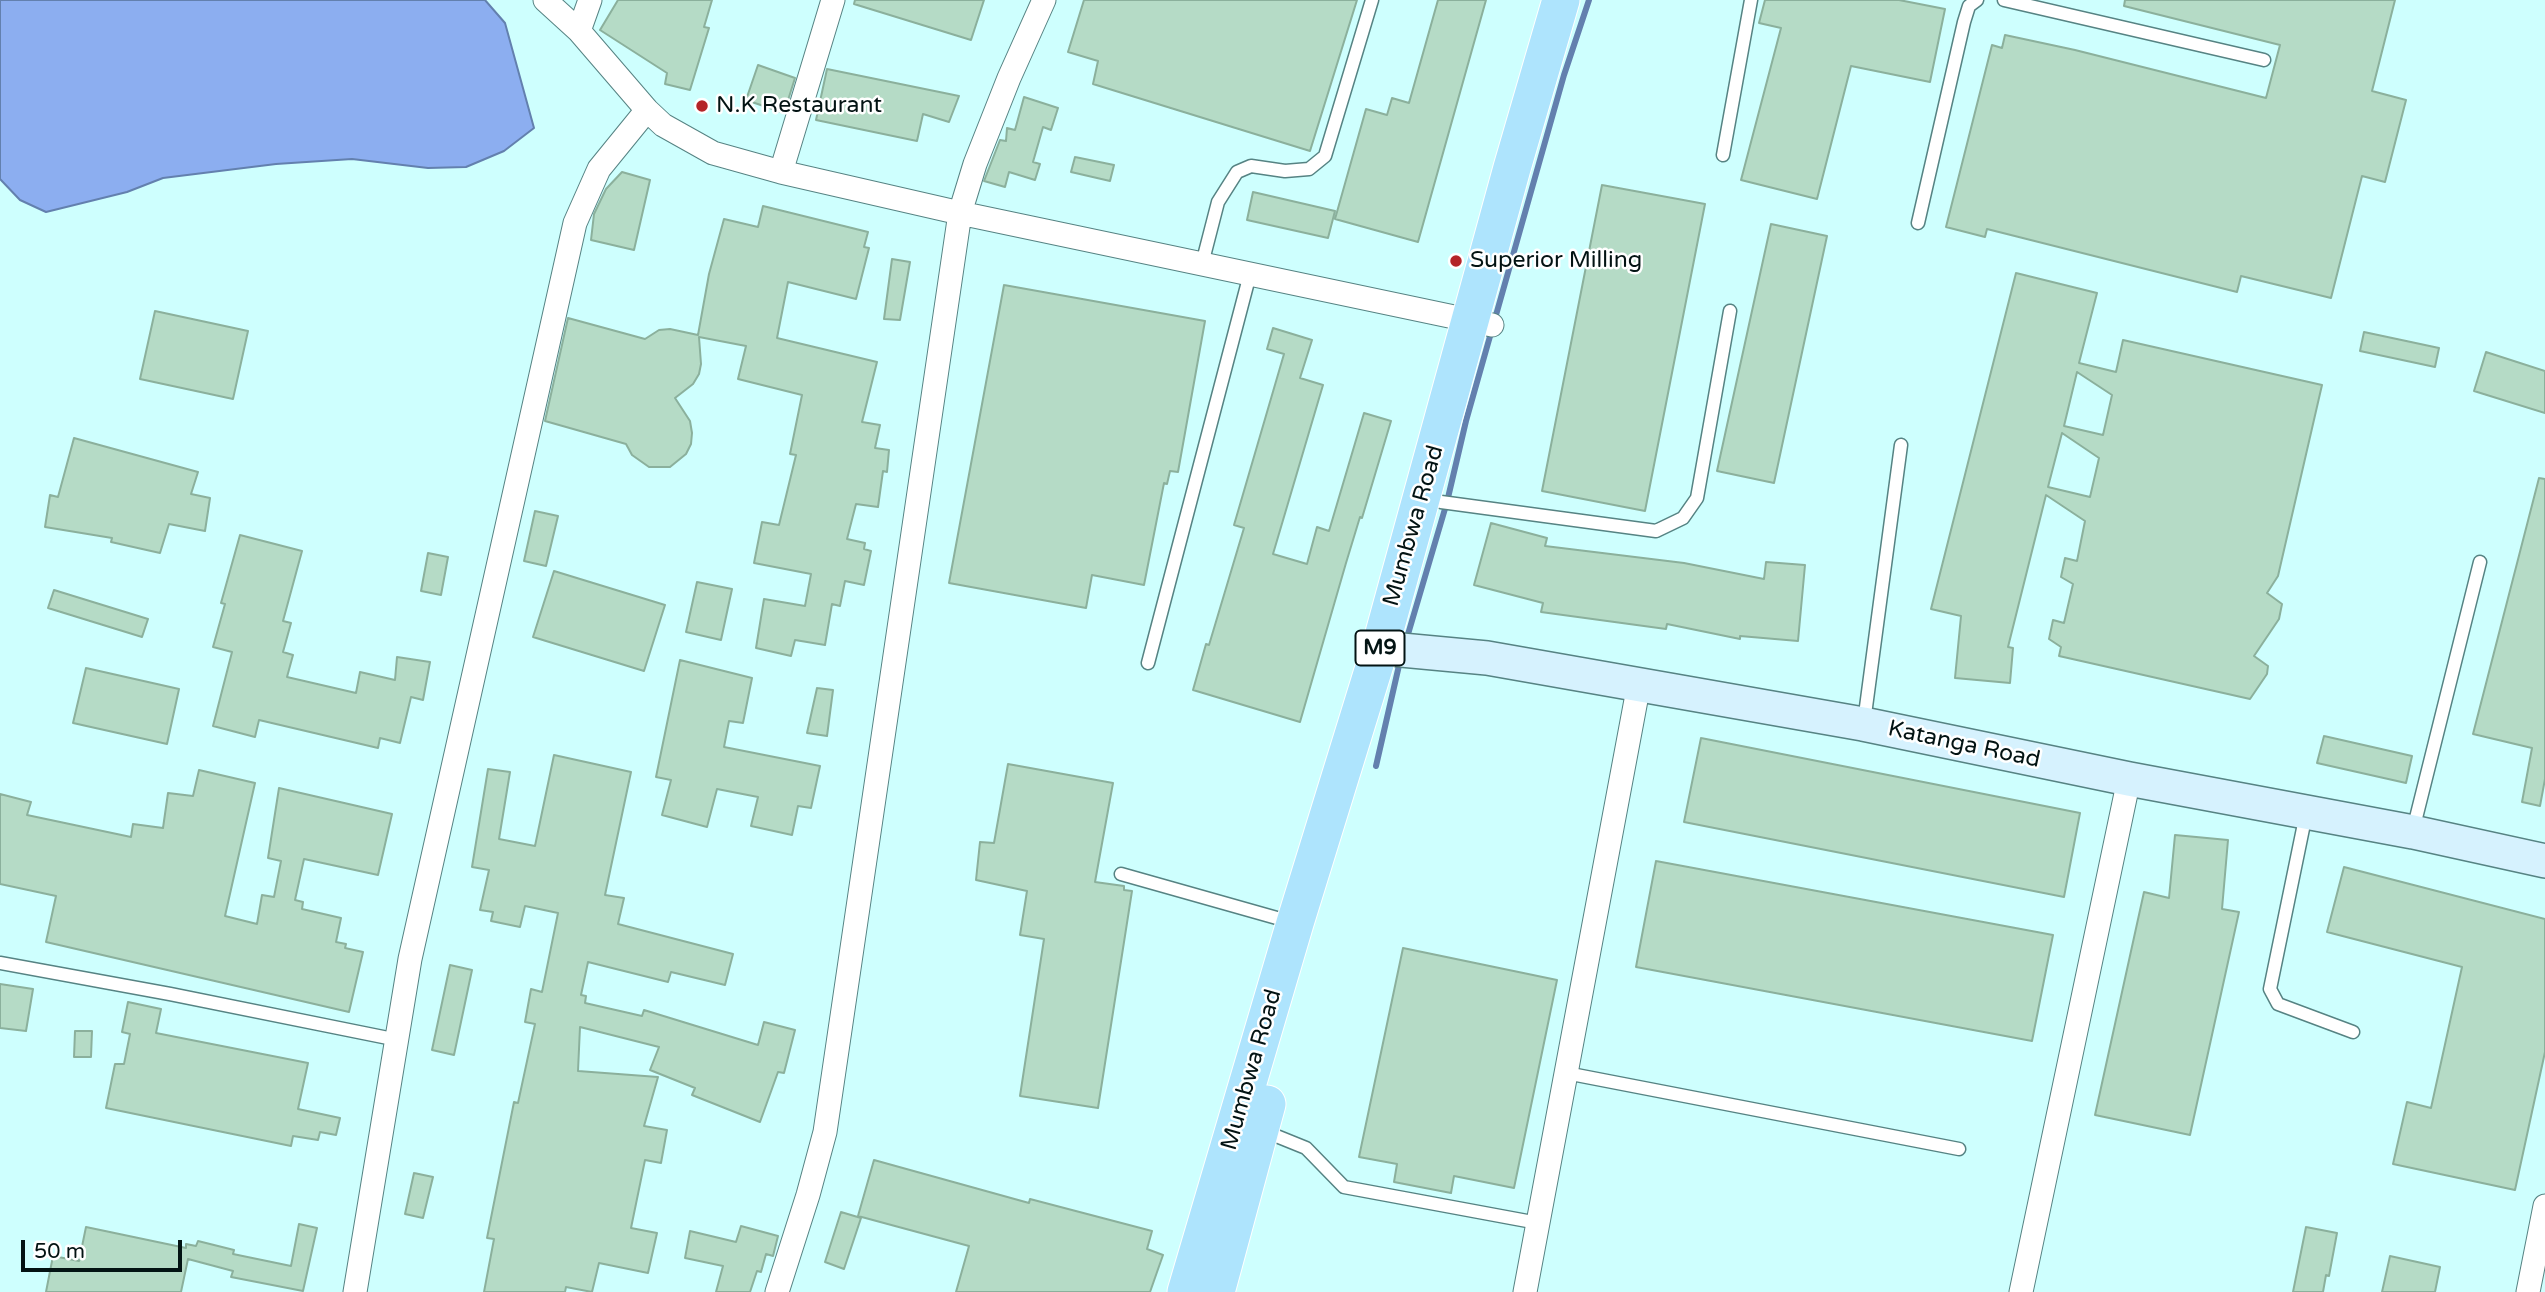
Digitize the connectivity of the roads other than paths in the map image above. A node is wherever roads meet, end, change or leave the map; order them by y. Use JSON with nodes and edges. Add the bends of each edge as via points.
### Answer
{"nodes":[{"id":1,"x":545,"y":0,"type":"edge"},
{"id":2,"x":590,"y":0,"type":"edge"},
{"id":3,"x":833,"y":0,"type":"edge"},
{"id":4,"x":1044,"y":0,"type":"edge"},
{"id":5,"x":1372,"y":0,"type":"edge"},
{"id":6,"x":1561,"y":0,"type":"edge"},
{"id":7,"x":1584,"y":0,"type":"edge"},
{"id":8,"x":1751,"y":0,"type":"edge"},
{"id":9,"x":1977,"y":0,"type":"edge"},
{"id":10,"x":1991,"y":0,"type":"edge"},
{"id":11,"x":2004,"y":0,"type":"edge"},
{"id":12,"x":579,"y":31,"type":"junction"},
{"id":13,"x":2264,"y":60,"type":"dead end"},
{"id":14,"x":647,"y":110,"type":"junction"},
{"id":15,"x":1723,"y":155,"type":"dead end"},
{"id":16,"x":781,"y":172,"type":"junction"},
{"id":17,"x":960,"y":213,"type":"junction"},
{"id":18,"x":1918,"y":223,"type":"dead end"},
{"id":19,"x":1202,"y":264,"type":"junction"},
{"id":20,"x":1250,"y":274,"type":"junction"},
{"id":21,"x":1730,"y":311,"type":"dead end"},
{"id":22,"x":1481,"y":322,"type":"junction"},
{"id":23,"x":1901,"y":445,"type":"dead end"},
{"id":24,"x":1441,"y":502,"type":"junction"},
{"id":25,"x":2480,"y":562,"type":"dead end"},
{"id":26,"x":1390,"y":649,"type":"junction"},
{"id":27,"x":1148,"y":663,"type":"dead end"},
{"id":28,"x":1639,"y":684,"type":"junction"},
{"id":29,"x":1863,"y":724,"type":"junction"},
{"id":30,"x":2129,"y":779,"type":"junction"},
{"id":31,"x":2306,"y":811,"type":"junction"},
{"id":32,"x":2413,"y":832,"type":"junction"},
{"id":33,"x":2545,"y":861,"type":"edge"},
{"id":34,"x":1121,"y":874,"type":"dead end"},
{"id":35,"x":1295,"y":923,"type":"junction"},
{"id":36,"x":0,"y":963,"type":"edge"},
{"id":37,"x":2353,"y":1032,"type":"dead end"},
{"id":38,"x":398,"y":1040,"type":"junction"},
{"id":39,"x":1566,"y":1073,"type":"junction"},
{"id":40,"x":1261,"y":1129,"type":"junction"},
{"id":41,"x":1959,"y":1149,"type":"dead end"},
{"id":42,"x":2545,"y":1206,"type":"edge"},
{"id":43,"x":1538,"y":1223,"type":"junction"},
{"id":44,"x":1212,"y":1290,"type":"edge"},
{"id":45,"x":355,"y":1292,"type":"edge"},
{"id":46,"x":777,"y":1292,"type":"edge"},
{"id":47,"x":1525,"y":1292,"type":"edge"},
{"id":48,"x":2021,"y":1292,"type":"edge"},
{"id":49,"x":2528,"y":1292,"type":"edge"}],
"edges":[{"from":1,"to":12,"type":"street"},
{"from":2,"to":12,"type":"street"},
{"from":3,"to":16,"type":"street"},
{"from":4,"to":17,"type":"street","via":[[975,164]]},
{"from":5,"to":19,"type":"lane","via":[[1325,156],[1309,169],[1251,166],[1237,172],[1218,202]]},
{"from":6,"to":22,"type":"main road","name":"Mumbwa Road","number":"M9"},
{"from":7,"to":22,"type":"main road","name":"Mumbwa Road","number":"M9"},
{"from":8,"to":15,"type":"lane"},
{"from":9,"to":18,"type":"lane","via":[[1969,6],[1964,22]]},
{"from":10,"to":11,"type":"lane"},
{"from":11,"to":13,"type":"lane"},
{"from":12,"to":14,"type":"street"},
{"from":14,"to":16,"type":"street","via":[[663,125],[713,153]]},
{"from":14,"to":38,"type":"street","via":[[599,169],[575,223],[413,946]]},
{"from":16,"to":17,"type":"street"},
{"from":17,"to":19,"type":"street"},
{"from":17,"to":46,"type":"street","via":[[825,1132]]},
{"from":19,"to":20,"type":"street"},
{"from":20,"to":22,"type":"street"},
{"from":20,"to":27,"type":"lane"},
{"from":21,"to":24,"type":"lane","via":[[1698,498],[1683,518],[1656,531]]},
{"from":22,"to":24,"type":"main road","name":"Mumbwa Road","number":"M9"},
{"from":22,"to":26,"type":"main road","name":"Mumbwa Road","number":"M9"},
{"from":23,"to":29,"type":"lane"},
{"from":24,"to":26,"type":"main road","name":"Mumbwa Road","number":"M9"},
{"from":25,"to":32,"type":"lane"},
{"from":26,"to":28,"type":"street","name":"Katanga Road","via":[[1487,658]]},
{"from":26,"to":35,"type":"main road","name":"Mumbwa Road","number":"M9"},
{"from":26,"to":40,"type":"main road","name":"Mumbwa Road","number":"M9"},
{"from":28,"to":29,"type":"street","name":"Katanga Road"},
{"from":28,"to":39,"type":"street"},
{"from":29,"to":30,"type":"street","name":"Katanga Road"},
{"from":30,"to":31,"type":"street","name":"Katanga Road"},
{"from":30,"to":48,"type":"street"},
{"from":31,"to":32,"type":"street","name":"Katanga Road"},
{"from":31,"to":37,"type":"lane","via":[[2270,989],[2278,1004]]},
{"from":32,"to":33,"type":"street","name":"Katanga Road"},
{"from":34,"to":35,"type":"lane"},
{"from":35,"to":44,"type":"main road","name":"Mumbwa Road","number":"M9"},
{"from":36,"to":38,"type":"lane"},
{"from":38,"to":45,"type":"street"},
{"from":39,"to":41,"type":"lane"},
{"from":39,"to":43,"type":"street"},
{"from":40,"to":43,"type":"lane","via":[[1306,1148],[1344,1187]]},
{"from":40,"to":44,"type":"main road","name":"Mumbwa Road","number":"M9"},
{"from":42,"to":49,"type":"street"},
{"from":43,"to":47,"type":"street"}]}
